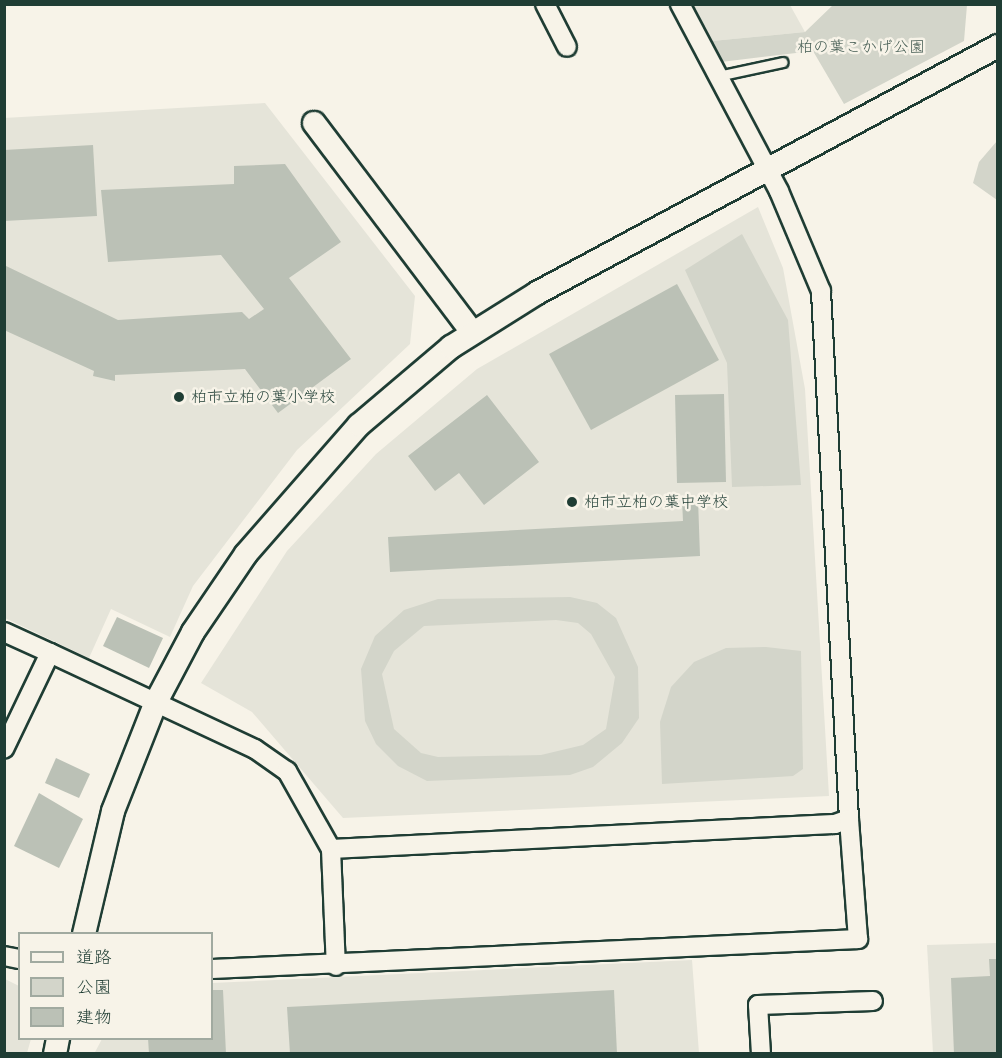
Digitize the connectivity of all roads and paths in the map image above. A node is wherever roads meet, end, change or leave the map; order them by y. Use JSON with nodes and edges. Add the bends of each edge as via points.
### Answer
{"nodes":[{"id":1,"x":545,"y":4,"type":"edge"},
{"id":2,"x":680,"y":4,"type":"edge"},
{"id":3,"x":998,"y":46,"type":"edge"},
{"id":4,"x":567,"y":47,"type":"dead end"},
{"id":5,"x":783,"y":62,"type":"dead end"},
{"id":6,"x":718,"y":76,"type":"junction"},
{"id":7,"x":314,"y":123,"type":"dead end"},
{"id":8,"x":767,"y":170,"type":"junction"},
{"id":9,"x":472,"y":332,"type":"junction"},
{"id":10,"x":4,"y":632,"type":"edge"},
{"id":11,"x":50,"y":653,"type":"junction"},
{"id":12,"x":156,"y":702,"type":"junction"},
{"id":13,"x":4,"y":749,"type":"edge"},
{"id":14,"x":849,"y":819,"type":"junction"},
{"id":15,"x":331,"y":849,"type":"junction"},
{"id":16,"x":84,"y":932,"type":"edge"},
{"id":17,"x":336,"y":966,"type":"junction"},
{"id":18,"x":213,"y":969,"type":"edge"},
{"id":19,"x":873,"y":1001,"type":"dead end"},
{"id":20,"x":761,"y":1053,"type":"edge"}],
"edges":[{"from":1,"to":4,"type":"street"},
{"from":2,"to":6,"type":"street"},
{"from":3,"to":8,"type":"street"},
{"from":5,"to":6,"type":"lane"},
{"from":6,"to":8,"type":"street"},
{"from":7,"to":9,"type":"street"},
{"from":8,"to":9,"type":"street"},
{"from":8,"to":14,"type":"street","via":[[822,291]]},
{"from":9,"to":12,"type":"street","via":[[359,425],[276,516],[213,601]]},
{"from":10,"to":11,"type":"street"},
{"from":11,"to":12,"type":"street"},
{"from":11,"to":13,"type":"street"},
{"from":12,"to":15,"type":"street","via":[[255,749],[287,771]]},
{"from":12,"to":16,"type":"street","via":[[113,811]]},
{"from":14,"to":15,"type":"street","via":[[835,824]]},
{"from":14,"to":17,"type":"street","via":[[858,939]]},
{"from":15,"to":17,"type":"street"},
{"from":17,"to":18,"type":"street"},
{"from":19,"to":20,"type":"street","via":[[758,1005]]}]}
